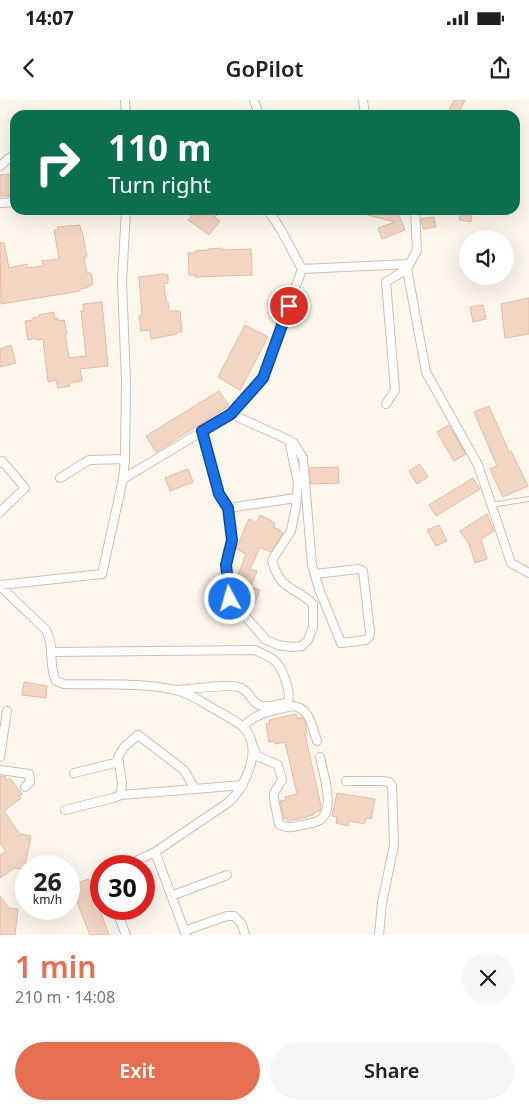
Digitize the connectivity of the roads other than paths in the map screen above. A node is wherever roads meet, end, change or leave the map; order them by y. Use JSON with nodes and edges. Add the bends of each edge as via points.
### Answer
{"nodes":[{"id":1,"x":10,"y":157,"type":"edge"},
{"id":2,"x":0,"y":166,"type":"edge"},
{"id":3,"x":126,"y":215,"type":"edge"},
{"id":4,"x":271,"y":215,"type":"edge"},
{"id":5,"x":415,"y":215,"type":"edge"},
{"id":6,"x":408,"y":267,"type":"junction"},
{"id":7,"x":302,"y":270,"type":"junction"},
{"id":8,"x":386,"y":404,"type":"dead end"},
{"id":9,"x":231,"y":414,"type":"junction"},
{"id":10,"x":202,"y":431,"type":"junction"},
{"id":11,"x":289,"y":440,"type":"junction"},
{"id":12,"x":125,"y":459,"type":"junction"},
{"id":13,"x":0,"y":463,"type":"edge"},
{"id":14,"x":60,"y":478,"type":"dead end"},
{"id":15,"x":123,"y":479,"type":"junction"},
{"id":16,"x":296,"y":498,"type":"junction"},
{"id":17,"x":529,"y":499,"type":"edge"},
{"id":18,"x":491,"y":505,"type":"junction"},
{"id":19,"x":228,"y":508,"type":"junction"},
{"id":20,"x":0,"y":512,"type":"edge"},
{"id":21,"x":529,"y":573,"type":"edge"},
{"id":22,"x":315,"y":574,"type":"junction"},
{"id":23,"x":0,"y":585,"type":"edge"},
{"id":24,"x":52,"y":652,"type":"junction"},
{"id":25,"x":177,"y":690,"type":"junction"},
{"id":26,"x":7,"y":711,"type":"dead end"},
{"id":27,"x":243,"y":726,"type":"junction"},
{"id":28,"x":317,"y":741,"type":"dead end"},
{"id":29,"x":253,"y":746,"type":"junction"},
{"id":30,"x":0,"y":757,"type":"edge"},
{"id":31,"x":320,"y":757,"type":"dead end"},
{"id":32,"x":119,"y":762,"type":"junction"},
{"id":33,"x":0,"y":770,"type":"edge"},
{"id":34,"x":74,"y":773,"type":"dead end"},
{"id":35,"x":346,"y":781,"type":"dead end"},
{"id":36,"x":243,"y":785,"type":"junction"},
{"id":37,"x":25,"y":787,"type":"dead end"},
{"id":38,"x":195,"y":789,"type":"junction"},
{"id":39,"x":121,"y":794,"type":"junction"},
{"id":40,"x":64,"y":810,"type":"dead end"},
{"id":41,"x":155,"y":852,"type":"junction"},
{"id":42,"x":149,"y":855,"type":"edge"},
{"id":43,"x":227,"y":875,"type":"dead end"},
{"id":44,"x":171,"y":896,"type":"junction"},
{"id":45,"x":120,"y":920,"type":"edge"},
{"id":46,"x":185,"y":933,"type":"edge"},
{"id":47,"x":126,"y":935,"type":"edge"},
{"id":48,"x":245,"y":935,"type":"edge"},
{"id":49,"x":378,"y":935,"type":"edge"}],
"edges":[{"from":1,"to":2,"type":"street"},
{"from":3,"to":12,"type":"street","via":[[122,282]]},
{"from":4,"to":7,"type":"street"},
{"from":5,"to":6,"type":"street","via":[[417,250]]},
{"from":6,"to":7,"type":"street"},
{"from":6,"to":8,"type":"street","via":[[386,282],[395,390]]},
{"from":6,"to":18,"type":"street","via":[[426,372],[478,465]]},
{"from":7,"to":9,"type":"street","via":[[263,378]]},
{"from":9,"to":10,"type":"street"},
{"from":9,"to":11,"type":"street"},
{"from":10,"to":15,"type":"street"},
{"from":10,"to":19,"type":"street","via":[[219,494]]},
{"from":11,"to":16,"type":"street","via":[[298,483]]},
{"from":11,"to":22,"type":"street","via":[[302,458]]},
{"from":12,"to":14,"type":"street","via":[[89,460]]},
{"from":12,"to":15,"type":"street"},
{"from":13,"to":20,"type":"street","via":[[2,461],[25,488]]},
{"from":15,"to":23,"type":"street","via":[[102,574]]},
{"from":16,"to":19,"type":"street"},
{"from":16,"to":19,"type":"street","via":[[291,531],[272,560],[282,583],[313,604],[312,627],[308,640],[302,646],[278,645],[266,640],[230,599],[226,565],[232,540]]},
{"from":17,"to":18,"type":"lane"},
{"from":18,"to":21,"type":"street","via":[[510,563]]},
{"from":22,"to":22,"type":"street","via":[[363,571],[370,632],[366,640],[341,643]]},
{"from":23,"to":24,"type":"street","via":[[46,630]]},
{"from":24,"to":25,"type":"street","via":[[54,677],[64,684]]},
{"from":24,"to":25,"type":"street","via":[[255,650],[274,660],[290,696],[288,702],[262,706],[240,687]]},
{"from":25,"to":27,"type":"street"},
{"from":26,"to":30,"type":"street"},
{"from":27,"to":28,"type":"street","via":[[257,716],[299,706],[308,715]]},
{"from":27,"to":29,"type":"street"},
{"from":29,"to":31,"type":"street","via":[[257,756],[278,765],[281,771],[282,780],[274,799],[279,824],[290,828],[319,821],[325,813],[328,800]]},
{"from":29,"to":36,"type":"street"},
{"from":32,"to":34,"type":"street"},
{"from":32,"to":38,"type":"street","via":[[118,757],[124,747],[138,735],[184,770]]},
{"from":32,"to":39,"type":"street"},
{"from":33,"to":37,"type":"street","via":[[29,774],[30,782]]},
{"from":35,"to":49,"type":"street","via":[[383,781],[392,786],[394,844]]},
{"from":36,"to":38,"type":"street"},
{"from":36,"to":41,"type":"street","via":[[229,802]]},
{"from":38,"to":39,"type":"street"},
{"from":39,"to":40,"type":"street"},
{"from":41,"to":42,"type":"street"},
{"from":41,"to":44,"type":"street"},
{"from":43,"to":44,"type":"street"},
{"from":44,"to":46,"type":"street"},
{"from":45,"to":47,"type":"street"},
{"from":46,"to":48,"type":"street","via":[[234,916],[242,924]]}]}
